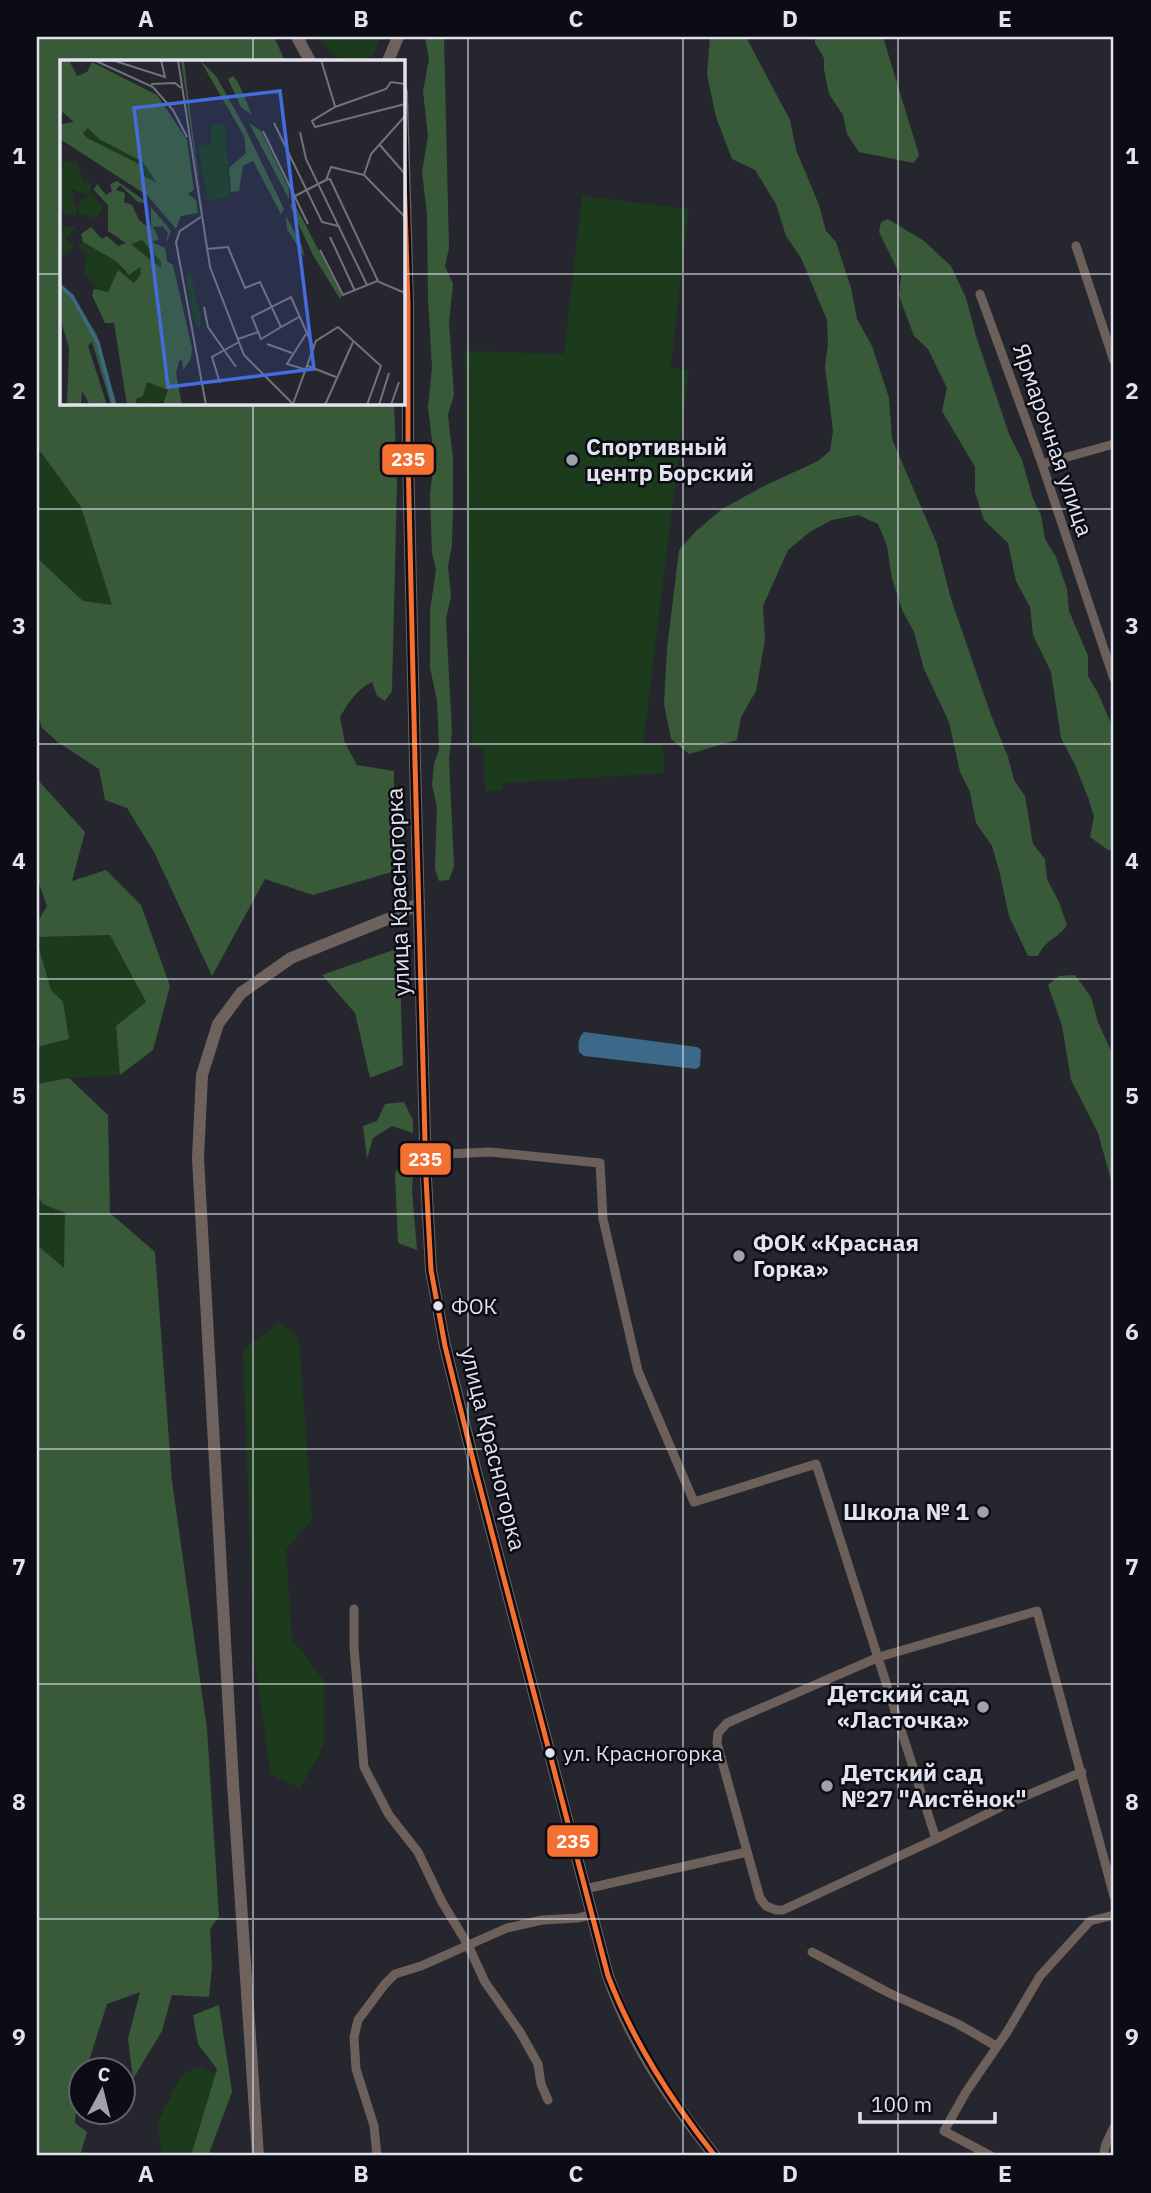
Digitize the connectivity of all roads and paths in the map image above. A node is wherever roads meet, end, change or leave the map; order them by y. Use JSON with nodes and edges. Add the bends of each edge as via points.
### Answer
{"nodes":[{"id":1,"x":297,"y":37,"type":"edge"},
{"id":2,"x":399,"y":37,"type":"edge"},
{"id":3,"x":307,"y":56,"type":"edge"},
{"id":4,"x":388,"y":60,"type":"edge"},
{"id":5,"x":401,"y":60,"type":"edge"},
{"id":6,"x":404,"y":163,"type":"edge"},
{"id":7,"x":1076,"y":246,"type":"dead end"},
{"id":8,"x":980,"y":294,"type":"dead end"},
{"id":9,"x":1114,"y":361,"type":"edge"},
{"id":10,"x":403,"y":404,"type":"edge"},
{"id":11,"x":1114,"y":444,"type":"edge"},
{"id":12,"x":408,"y":456,"type":"junction"},
{"id":13,"x":1042,"y":464,"type":"junction"},
{"id":14,"x":1114,"y":679,"type":"edge"},
{"id":15,"x":419,"y":903,"type":"junction"},
{"id":16,"x":426,"y":1156,"type":"junction"},
{"id":17,"x":354,"y":1609,"type":"dead end"},
{"id":18,"x":879,"y":1657,"type":"junction"},
{"id":19,"x":1082,"y":1772,"type":"junction"},
{"id":20,"x":936,"y":1839,"type":"junction"},
{"id":21,"x":747,"y":1852,"type":"junction"},
{"id":22,"x":585,"y":1889,"type":"junction"},
{"id":23,"x":1114,"y":1896,"type":"edge"},
{"id":24,"x":591,"y":1915,"type":"junction"},
{"id":25,"x":1114,"y":1915,"type":"edge"},
{"id":26,"x":468,"y":1945,"type":"junction"},
{"id":27,"x":813,"y":1952,"type":"dead end"},
{"id":28,"x":996,"y":2046,"type":"junction"},
{"id":29,"x":548,"y":2100,"type":"dead end"},
{"id":30,"x":1114,"y":2127,"type":"edge"},
{"id":31,"x":258,"y":2156,"type":"edge"},
{"id":32,"x":377,"y":2156,"type":"edge"},
{"id":33,"x":715,"y":2156,"type":"edge"},
{"id":34,"x":991,"y":2156,"type":"edge"},
{"id":35,"x":1103,"y":2156,"type":"edge"}],
"edges":[{"from":1,"to":3,"type":"main road"},
{"from":2,"to":4,"type":"main road"},
{"from":2,"to":5,"type":"main road"},
{"from":6,"to":12,"type":"main road"},
{"from":7,"to":9,"type":"street"},
{"from":8,"to":13,"type":"street","name":"Ярмарочная улица"},
{"from":10,"to":12,"type":"main road"},
{"from":11,"to":13,"type":"street"},
{"from":12,"to":15,"type":"main road","name":"улица Красногорка"},
{"from":13,"to":14,"type":"street","name":"Ярмарочная улица"},
{"from":15,"to":16,"type":"main road","name":"улица Красногорка"},
{"from":15,"to":31,"type":"main road","via":[[291,958],[241,993],[218,1024],[201,1075],[198,1158]]},
{"from":16,"to":18,"type":"street","via":[[500,1153],[600,1163],[603,1219],[638,1371],[694,1502],[816,1464]]},
{"from":16,"to":22,"type":"main road","name":"улица Красногорка","via":[[431,1270],[445,1346]]},
{"from":17,"to":26,"type":"street","via":[[364,1767],[389,1815],[418,1852]]},
{"from":18,"to":19,"type":"street","via":[[1037,1611]]},
{"from":18,"to":20,"type":"street"},
{"from":18,"to":21,"type":"street","via":[[722,1727],[717,1743]]},
{"from":19,"to":20,"type":"street"},
{"from":19,"to":23,"type":"street"},
{"from":20,"to":21,"type":"street","via":[[783,1910],[766,1906],[760,1898]]},
{"from":21,"to":22,"type":"street"},
{"from":22,"to":24,"type":"main road","name":"улица Красногорка"},
{"from":24,"to":26,"type":"street","via":[[523,1923]]},
{"from":24,"to":33,"type":"main road","name":"улица Красногорка","via":[[632,2036]]},
{"from":25,"to":28,"type":"street","via":[[1090,1921],[1040,1976]]},
{"from":26,"to":29,"type":"street","via":[[485,1982],[538,2064]]},
{"from":26,"to":32,"type":"street","via":[[396,1974],[358,2020],[356,2069],[374,2126]]},
{"from":27,"to":28,"type":"street"},
{"from":28,"to":34,"type":"street","via":[[944,2131]]},
{"from":30,"to":35,"type":"street"}]}
